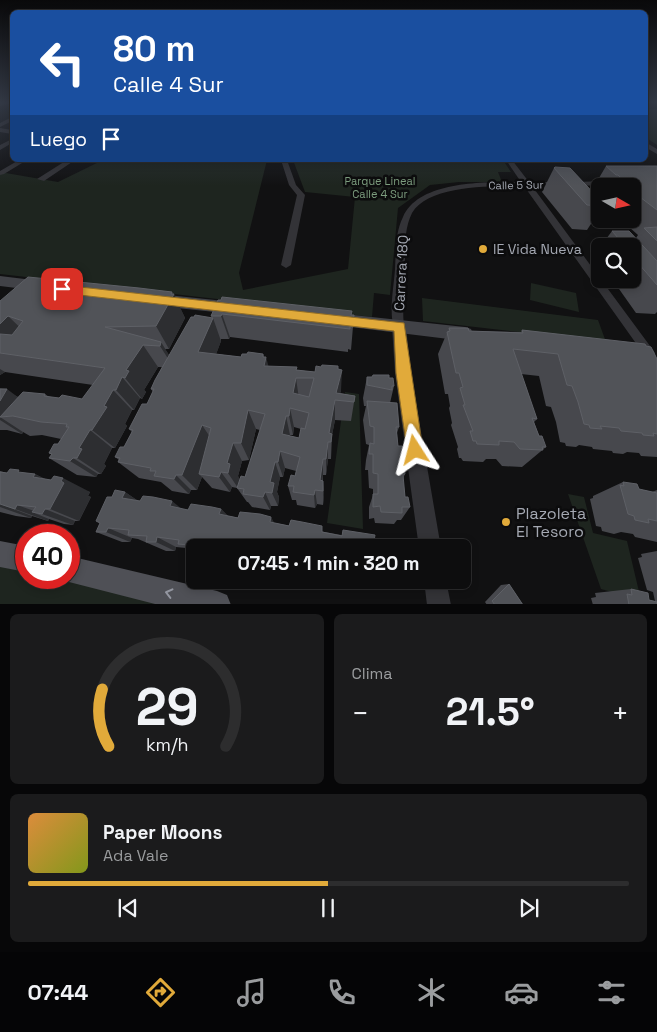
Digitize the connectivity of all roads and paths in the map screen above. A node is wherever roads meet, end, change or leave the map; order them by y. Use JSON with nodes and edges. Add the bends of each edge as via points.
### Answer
{"nodes":[{"id":1,"x":21,"y":162,"type":"edge"},
{"id":2,"x":69,"y":162,"type":"edge"},
{"id":3,"x":285,"y":162,"type":"edge"},
{"id":4,"x":510,"y":162,"type":"edge"},
{"id":5,"x":2,"y":173,"type":"dead end"},
{"id":6,"x":41,"y":179,"type":"dead end"},
{"id":7,"x":591,"y":184,"type":"edge"},
{"id":8,"x":527,"y":185,"type":"junction"},
{"id":9,"x":411,"y":208,"type":"joint"},
{"id":10,"x":286,"y":265,"type":"dead end"},
{"id":11,"x":0,"y":281,"type":"edge"},
{"id":12,"x":44,"y":289,"type":"edge"},
{"id":13,"x":140,"y":298,"type":"edge"},
{"id":14,"x":246,"y":310,"type":"edge"},
{"id":15,"x":323,"y":318,"type":"edge"},
{"id":16,"x":399,"y":327,"type":"junction"},
{"id":17,"x":483,"y":336,"type":"edge"},
{"id":18,"x":634,"y":353,"type":"edge"},
{"id":19,"x":655,"y":358,"type":"edge"},
{"id":20,"x":429,"y":539,"type":"edge"},
{"id":21,"x":0,"y":554,"type":"edge"},
{"id":22,"x":15,"y":557,"type":"edge"},
{"id":23,"x":80,"y":572,"type":"edge"},
{"id":24,"x":436,"y":589,"type":"edge"},
{"id":25,"x":217,"y":604,"type":"edge"},
{"id":26,"x":439,"y":604,"type":"edge"}],
"edges":[{"from":1,"to":5,"type":"street"},
{"from":2,"to":6,"type":"street"},
{"from":3,"to":10,"type":"street","via":[[293,185],[301,195]]},
{"from":4,"to":8,"type":"street"},
{"from":7,"to":8,"type":"street","name":"Calle 5 Sur"},
{"from":8,"to":9,"type":"street","name":"Calle 5 Sur","via":[[448,189],[422,199]]},
{"from":8,"to":19,"type":"street"},
{"from":9,"to":16,"type":"street","name":"Carrera 18Q","via":[[404,222],[400,249]]},
{"from":11,"to":12,"type":"main road"},
{"from":13,"to":14,"type":"main road"},
{"from":15,"to":16,"type":"main road"},
{"from":16,"to":17,"type":"main road"},
{"from":16,"to":20,"type":"street","name":"Carrera 18Q"},
{"from":18,"to":19,"type":"main road"},
{"from":21,"to":22,"type":"main road"},
{"from":25,"to":23,"type":"main road","one_way":true},
{"from":24,"to":26,"type":"street"}]}
